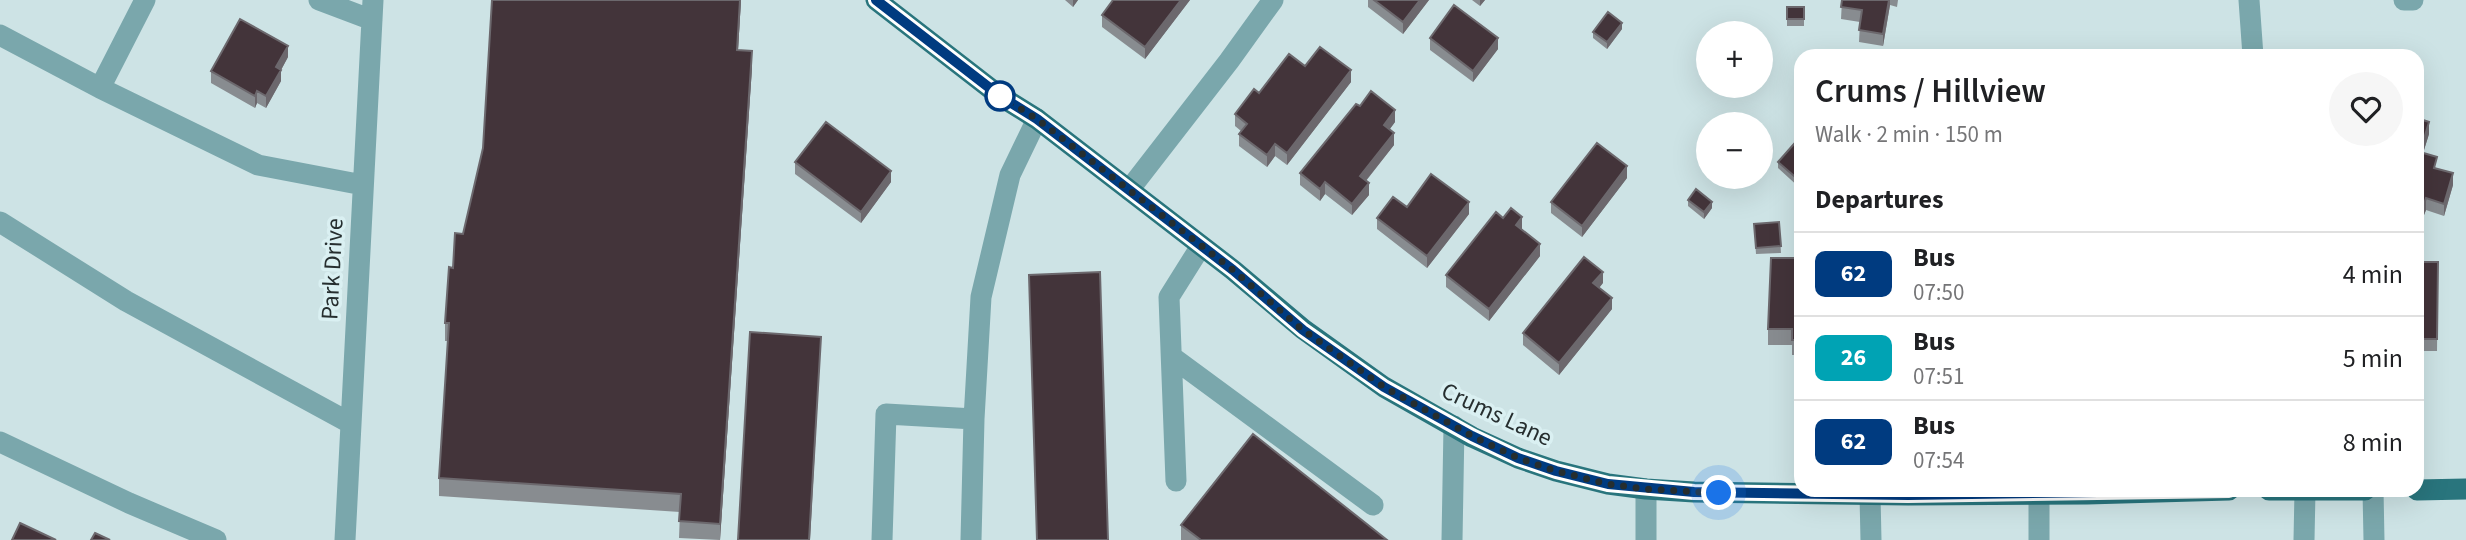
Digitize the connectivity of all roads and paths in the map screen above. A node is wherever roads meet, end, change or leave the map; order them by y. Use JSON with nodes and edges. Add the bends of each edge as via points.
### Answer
{"nodes":[{"id":1,"x":145,"y":0,"type":"edge"},
{"id":2,"x":318,"y":0,"type":"edge"},
{"id":3,"x":876,"y":0,"type":"edge"},
{"id":4,"x":1273,"y":0,"type":"edge"},
{"id":5,"x":2249,"y":0,"type":"edge"},
{"id":6,"x":2404,"y":0,"type":"edge"},
{"id":7,"x":2413,"y":0,"type":"edge"},
{"id":8,"x":373,"y":10,"type":"edge"},
{"id":9,"x":0,"y":35,"type":"edge"},
{"id":10,"x":2252,"y":49,"type":"edge"},
{"id":11,"x":100,"y":88,"type":"junction"},
{"id":12,"x":1037,"y":119,"type":"junction"},
{"id":13,"x":363,"y":185,"type":"junction"},
{"id":14,"x":1129,"y":190,"type":"junction"},
{"id":15,"x":0,"y":222,"type":"edge"},
{"id":16,"x":1201,"y":246,"type":"junction"},
{"id":17,"x":1172,"y":357,"type":"junction"},
{"id":18,"x":974,"y":419,"type":"junction"},
{"id":19,"x":350,"y":423,"type":"junction"},
{"id":20,"x":1454,"y":426,"type":"junction"},
{"id":21,"x":0,"y":443,"type":"edge"},
{"id":22,"x":1176,"y":481,"type":"dead end"},
{"id":23,"x":1646,"y":489,"type":"junction"},
{"id":24,"x":2424,"y":489,"type":"edge"},
{"id":25,"x":2466,"y":489,"type":"edge"},
{"id":26,"x":1794,"y":494,"type":"edge"},
{"id":27,"x":1870,"y":497,"type":"edge"},
{"id":28,"x":2039,"y":497,"type":"edge"},
{"id":29,"x":2305,"y":497,"type":"edge"},
{"id":30,"x":2374,"y":497,"type":"edge"},
{"id":31,"x":1373,"y":505,"type":"dead end"},
{"id":32,"x":216,"y":540,"type":"edge"},
{"id":33,"x":345,"y":540,"type":"edge"},
{"id":34,"x":882,"y":540,"type":"edge"},
{"id":35,"x":971,"y":540,"type":"edge"},
{"id":36,"x":1452,"y":540,"type":"edge"},
{"id":37,"x":1646,"y":540,"type":"edge"},
{"id":38,"x":1871,"y":540,"type":"edge"},
{"id":39,"x":2039,"y":540,"type":"edge"},
{"id":40,"x":2304,"y":540,"type":"edge"},
{"id":41,"x":2374,"y":540,"type":"edge"}],
"edges":[{"from":1,"to":11,"type":"street"},
{"from":2,"to":8,"type":"street"},
{"from":3,"to":12,"type":"main road","name":"Crums Lane"},
{"from":4,"to":14,"type":"street"},
{"from":5,"to":10,"type":"street"},
{"from":6,"to":7,"type":"street"},
{"from":8,"to":13,"type":"street","name":"Park Drive"},
{"from":9,"to":11,"type":"street"},
{"from":11,"to":13,"type":"street","via":[[258,164]]},
{"from":12,"to":14,"type":"main road","name":"Crums Lane"},
{"from":12,"to":18,"type":"street","via":[[1010,176],[981,297]]},
{"from":13,"to":19,"type":"street","name":"Park Drive"},
{"from":14,"to":16,"type":"main road","name":"Crums Lane"},
{"from":15,"to":19,"type":"street","via":[[127,301]]},
{"from":16,"to":17,"type":"street","via":[[1169,297]]},
{"from":16,"to":20,"type":"main road","name":"Crums Lane","via":[[1303,330],[1384,387]]},
{"from":17,"to":22,"type":"street"},
{"from":17,"to":31,"type":"street"},
{"from":18,"to":34,"type":"street","via":[[886,414]]},
{"from":18,"to":35,"type":"street"},
{"from":19,"to":33,"type":"street","name":"Park Drive"},
{"from":20,"to":23,"type":"main road","name":"Crums Lane","via":[[1556,471]]},
{"from":20,"to":36,"type":"street"},
{"from":21,"to":32,"type":"street"},
{"from":23,"to":26,"type":"main road","name":"Crums Lane"},
{"from":23,"to":37,"type":"street"},
{"from":24,"to":25,"type":"main road"},
{"from":27,"to":38,"type":"street"},
{"from":28,"to":39,"type":"street"},
{"from":29,"to":40,"type":"street"},
{"from":30,"to":41,"type":"street"}]}
